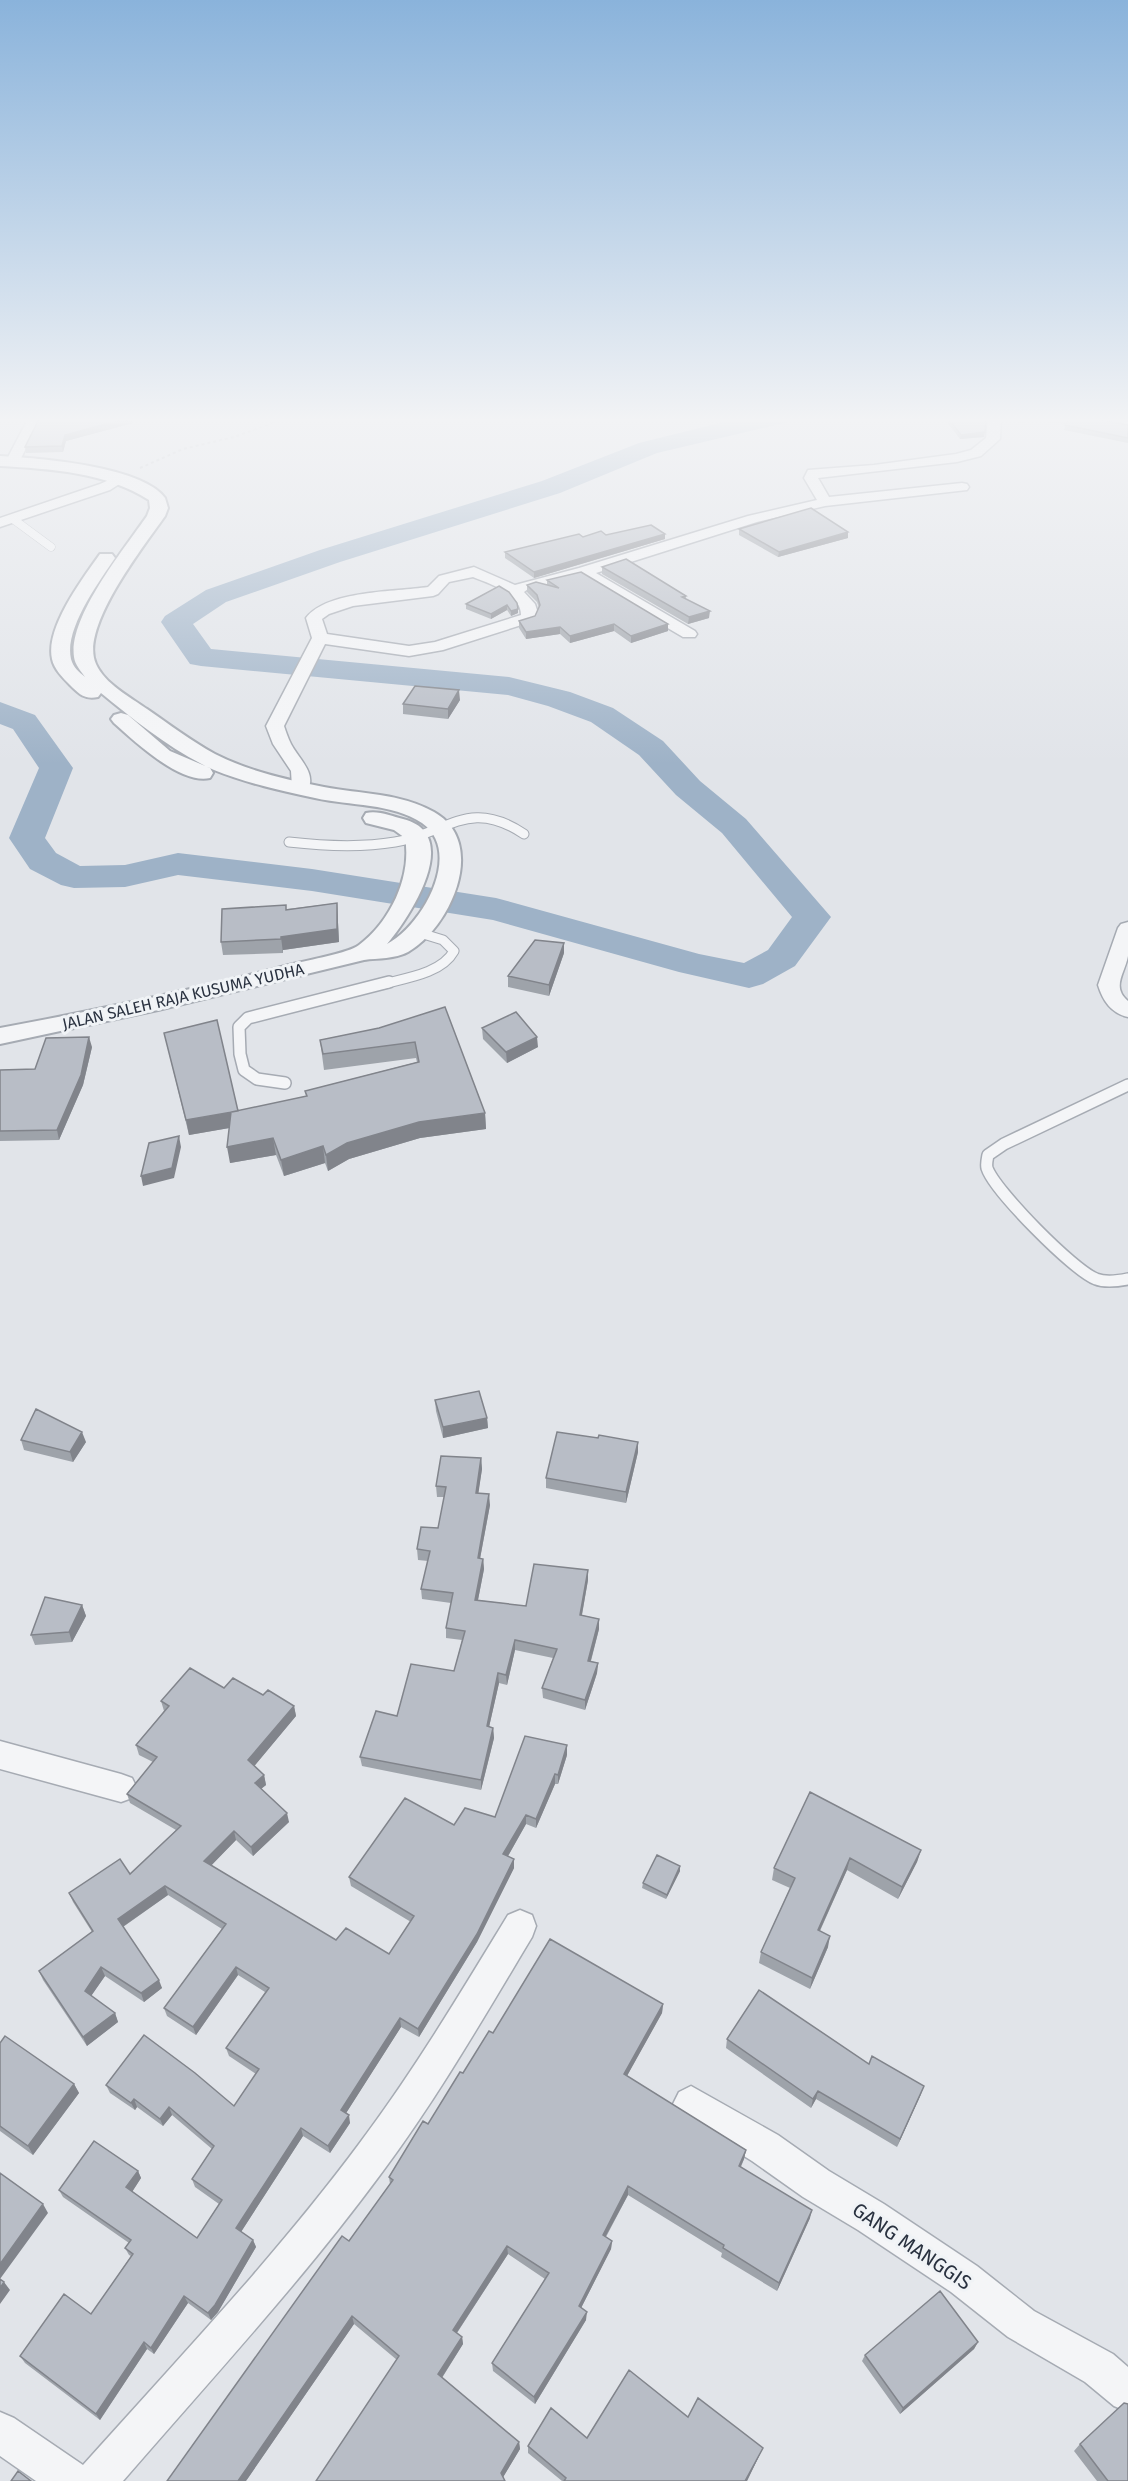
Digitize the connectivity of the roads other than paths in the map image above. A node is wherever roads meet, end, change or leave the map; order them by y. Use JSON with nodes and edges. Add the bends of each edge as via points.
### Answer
{"nodes":[{"id":1,"x":34,"y":533,"type":"edge"},
{"id":2,"x":123,"y":533,"type":"edge"},
{"id":3,"x":145,"y":533,"type":"edge"},
{"id":4,"x":709,"y":533,"type":"edge"},
{"id":5,"x":51,"y":547,"type":"dead end"},
{"id":6,"x":583,"y":572,"type":"junction"},
{"id":7,"x":515,"y":592,"type":"junction"},
{"id":8,"x":689,"y":634,"type":"dead end"},
{"id":9,"x":317,"y":643,"type":"junction"},
{"id":10,"x":302,"y":787,"type":"junction"},
{"id":11,"x":440,"y":826,"type":"junction"},
{"id":12,"x":524,"y":834,"type":"dead end"},
{"id":13,"x":416,"y":835,"type":"junction"},
{"id":14,"x":289,"y":842,"type":"dead end"},
{"id":15,"x":424,"y":924,"type":"junction"},
{"id":16,"x":1128,"y":928,"type":"edge"},
{"id":17,"x":365,"y":952,"type":"junction"},
{"id":18,"x":1128,"y":1011,"type":"edge"},
{"id":19,"x":0,"y":1036,"type":"edge"},
{"id":20,"x":285,"y":1083,"type":"dead end"},
{"id":21,"x":1128,"y":1085,"type":"edge"},
{"id":22,"x":1128,"y":1279,"type":"edge"},
{"id":23,"x":0,"y":1755,"type":"edge"},
{"id":24,"x":121,"y":1788,"type":"dead end"},
{"id":25,"x":520,"y":1926,"type":"dead end"},
{"id":26,"x":691,"y":2104,"type":"dead end"},
{"id":27,"x":1128,"y":2392,"type":"edge"},
{"id":28,"x":0,"y":2432,"type":"edge"},
{"id":29,"x":71,"y":2481,"type":"edge"},
{"id":30,"x":96,"y":2481,"type":"edge"}],
"edges":[{"from":1,"to":5,"type":"lane"},
{"from":2,"to":13,"type":"street","via":[[81,592],[61,643],[62,658],[70,673],[143,739],[193,769],[265,797],[394,823]]},
{"from":3,"to":10,"type":"street","via":[[93,613],[82,647],[85,662],[98,680],[124,701],[204,756],[232,769]]},
{"from":4,"to":6,"type":"street"},
{"from":6,"to":7,"type":"street","via":[[523,586]]},
{"from":6,"to":8,"type":"street"},
{"from":7,"to":9,"type":"street","via":[[477,572],[465,573],[444,579],[433,591],[385,595],[326,610],[314,618]]},
{"from":7,"to":9,"type":"street","via":[[527,604],[528,618],[437,647],[394,650]]},
{"from":9,"to":10,"type":"street","via":[[275,726],[300,771]]},
{"from":10,"to":11,"type":"street","via":[[415,811]]},
{"from":11,"to":12,"type":"lane","via":[[458,819],[489,817],[512,824]]},
{"from":11,"to":13,"type":"lane"},
{"from":11,"to":15,"type":"street","via":[[450,844],[450,871]]},
{"from":13,"to":14,"type":"lane","via":[[396,842],[327,846]]},
{"from":13,"to":17,"type":"street","via":[[418,870],[403,906]]},
{"from":15,"to":17,"type":"street","name":"JALAN SALEH RAJA KUSUMA YUDHA","via":[[400,947]]},
{"from":15,"to":20,"type":"lane","via":[[453,947],[448,962],[415,976],[241,1022],[242,1069],[249,1078],[261,1082]]},
{"from":16,"to":18,"type":"street","via":[[1108,985],[1113,999]]},
{"from":17,"to":19,"type":"street","name":"JALAN SALEH RAJA KUSUMA YUDHA","via":[[286,974]]},
{"from":21,"to":22,"type":"lane","via":[[1004,1144],[988,1155],[986,1166],[1069,1263],[1094,1279]]},
{"from":23,"to":24,"type":"street"},
{"from":25,"to":30,"type":"street","via":[[449,2042],[349,2187]]},
{"from":26,"to":27,"type":"street","name":"GANG MANGGIS","via":[[871,2217],[964,2279],[1022,2324],[1099,2368]]},
{"from":28,"to":29,"type":"street"}]}
